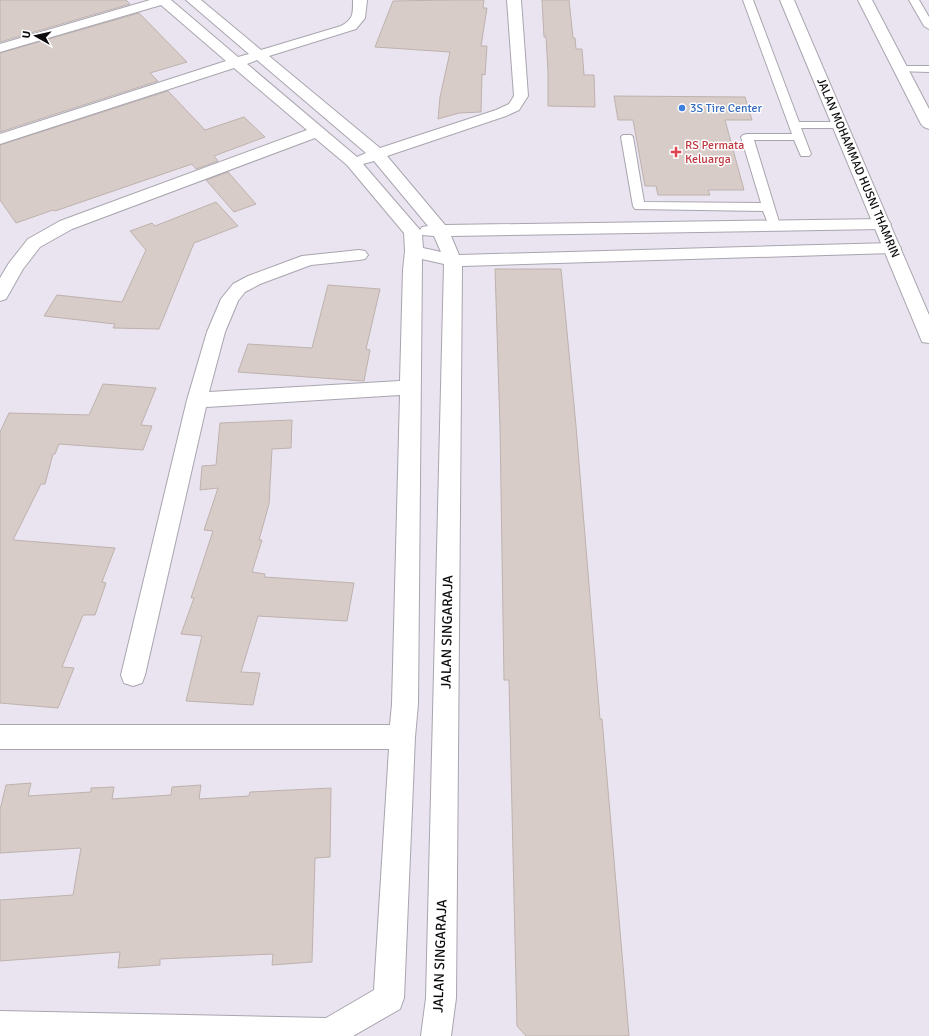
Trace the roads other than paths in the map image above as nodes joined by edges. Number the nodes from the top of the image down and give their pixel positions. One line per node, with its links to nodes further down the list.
1 (164, 0): 10 (street); 12 (street)
2 (193, 0): 11 (street, JALAN SINGARAJA)
3 (360, 0): 11 (street)
4 (514, 0): 22 (street)
5 (748, 0): 16 (lane)
6 (787, 0): 17 (street, JALAN MOHAMMAD HUSNI THAMRIN)
7 (865, 0): 13 (street)
8 (914, 0): 9 (lane)
9 (929, 26)
10 (0, 48)
11 (259, 55): 12 (street); 22 (street, JALAN SINGARAJA)
12 (236, 62): 18 (street); 21 (street)
13 (901, 69): 14 (lane); 15 (street)
14 (929, 69)
15 (929, 124)
16 (794, 125): 17 (lane); 20 (lane)
17 (839, 125): 26 (street, JALAN MOHAMMAD HUSNI THAMRIN)
18 (317, 132): 24 (street); 33 (street)
19 (627, 137): 25 (lane)
20 (799, 137): 23 (lane); 25 (lane)
21 (0, 139)
22 (377, 154): 24 (street); 28 (street, JALAN SINGARAJA)
23 (805, 154)
24 (353, 162): 29 (street)
25 (768, 207): 27 (lane)
26 (882, 224): 27 (street); 30 (street, JALAN MOHAMMAD HUSNI THAMRIN)
27 (774, 226): 28 (street)
28 (440, 230): 29 (street); 32 (street, JALAN SINGARAJA)
29 (413, 241): 32 (street); 35 (street)
30 (892, 248): 32 (street); 34 (street, JALAN MOHAMMAD HUSNI THAMRIN)
31 (359, 255): 36 (street)
32 (453, 261): 41 (street, JALAN SINGARAJA)
33 (0, 295)
34 (929, 337)
35 (410, 387): 36 (street); 39 (street)
36 (197, 400): 37 (street)
37 (133, 675)
38 (0, 737): 39 (street)
39 (402, 737): 40 (street)
40 (0, 1026)
41 (436, 1036)

